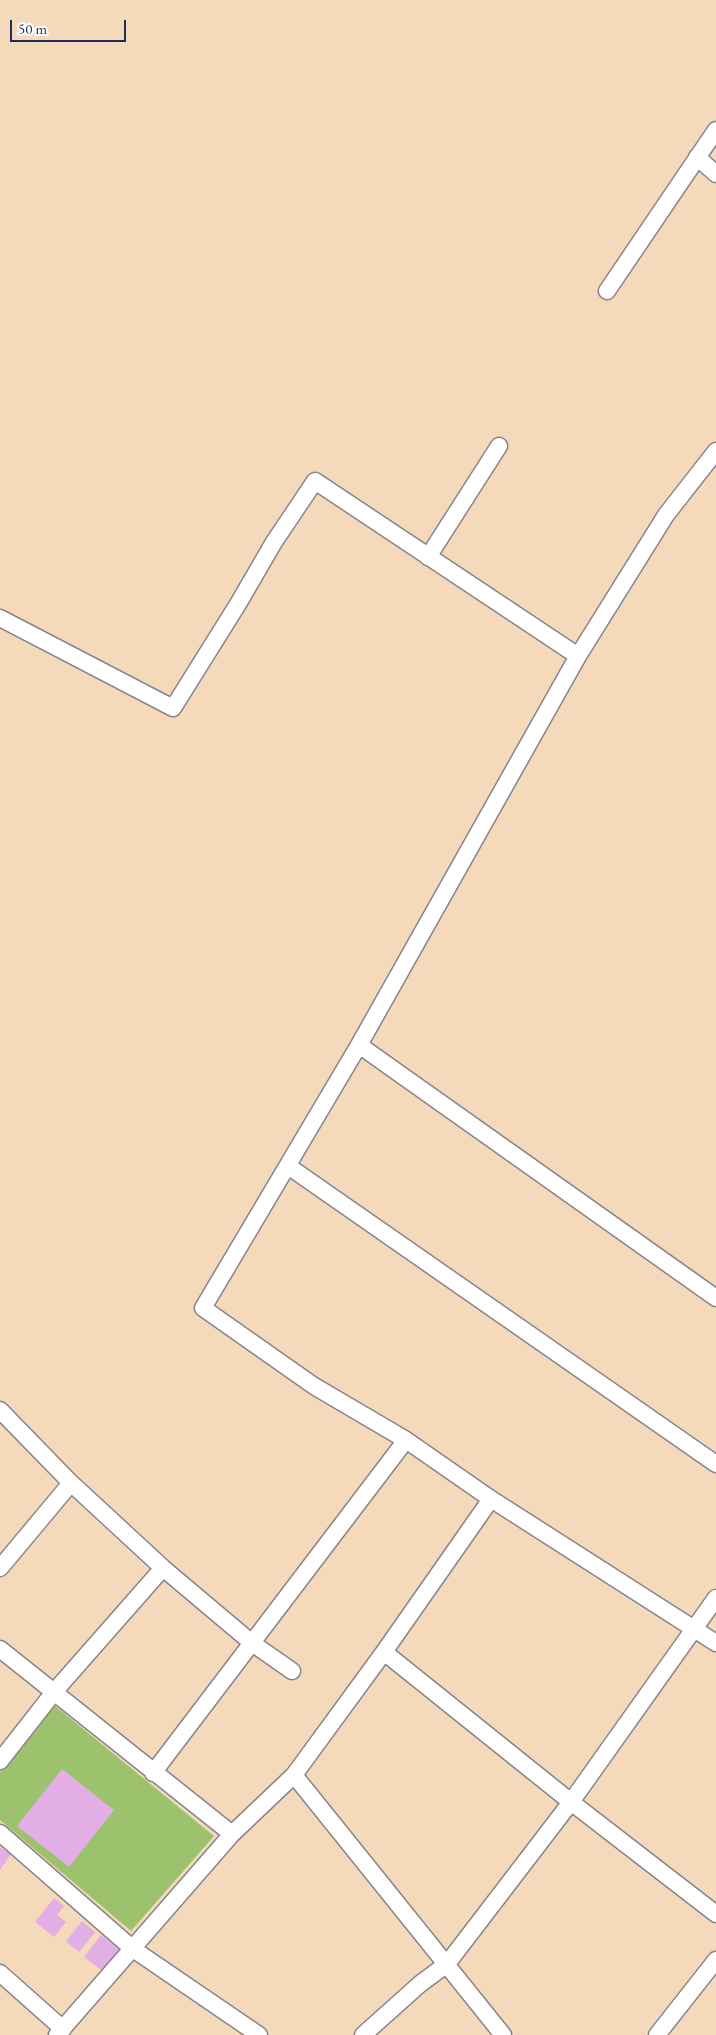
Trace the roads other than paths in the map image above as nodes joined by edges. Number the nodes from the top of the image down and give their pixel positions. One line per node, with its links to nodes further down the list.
1 (716, 130): 2 (street)
2 (697, 157): 3 (street); 4 (street)
3 (716, 174)
4 (607, 292)
5 (499, 446): 7 (street)
6 (716, 451): 9 (street)
7 (428, 557): 8 (street); 9 (street)
8 (0, 618)
9 (578, 656): 10 (street)
10 (359, 1045): 11 (street); 12 (street)
11 (288, 1166): 14 (street); 15 (street)
12 (716, 1298)
13 (0, 1410): 16 (street)
14 (406, 1440): 17 (street); 22 (street)
15 (716, 1464)
16 (71, 1483): 18 (street); 19 (street)
17 (491, 1499): 21 (street); 25 (street)
18 (0, 1568)
19 (163, 1568): 22 (street); 27 (street)
20 (716, 1598): 21 (street)
21 (695, 1629): 23 (street); 31 (street)
22 (252, 1643): 26 (street); 29 (street)
23 (716, 1643)
24 (0, 1649): 27 (street)
25 (384, 1652): 30 (street); 31 (street)
26 (292, 1671)
27 (54, 1692): 28 (street); 29 (street)
28 (0, 1761)
29 (154, 1773): 33 (street)
30 (294, 1775): 33 (street); 37 (street)
31 (571, 1802): 34 (street); 37 (street)
32 (0, 1833): 35 (street)
33 (232, 1834): 35 (street)
34 (716, 1914)
35 (134, 1949): 39 (street); 40 (street)
36 (716, 1960): 43 (street)
37 (447, 1964): 41 (street); 42 (street)
38 (0, 1973): 39 (street)
39 (60, 2032)
40 (259, 2035)
41 (363, 2035)
42 (503, 2035)
43 (657, 2035)

